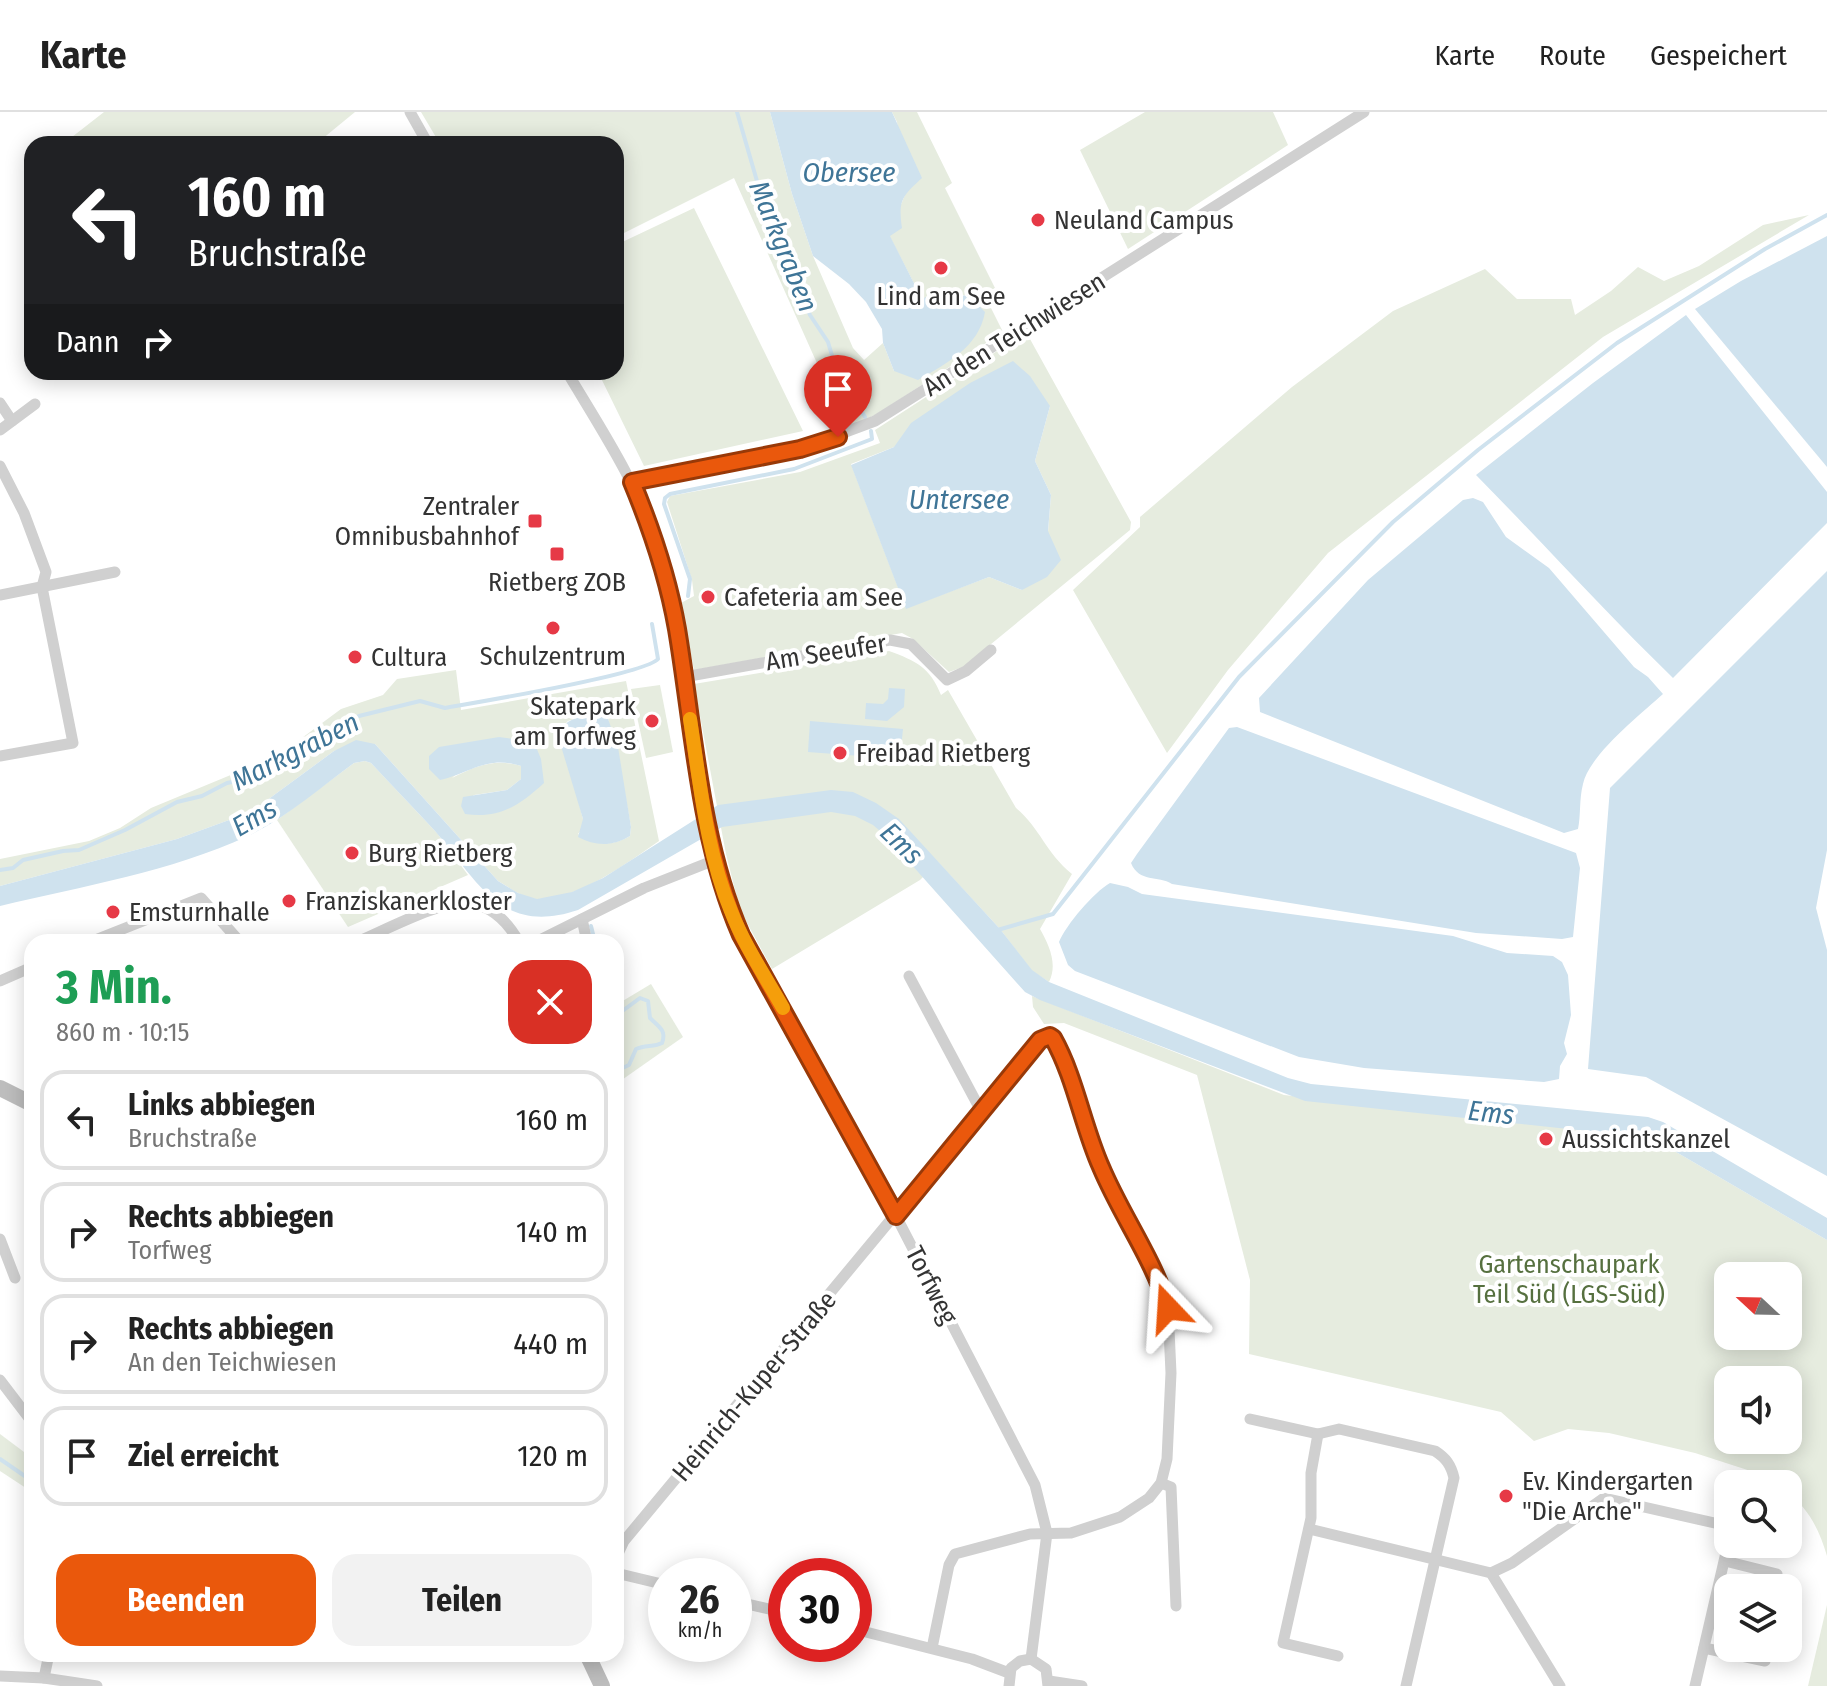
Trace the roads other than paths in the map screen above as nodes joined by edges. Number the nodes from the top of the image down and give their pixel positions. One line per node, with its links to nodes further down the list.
1 (410, 112): 3 (street)
2 (1364, 112): 10 (street, An den Teichwiesen)
3 (424, 136)
4 (572, 380): 10 (street, Torfweg)
5 (0, 403): 7 (street)
6 (35, 404): 7 (street)
7 (12, 421): 8 (street)
8 (0, 430)
9 (0, 466): 12 (street)
10 (632, 482): 15 (street, Torfweg)
11 (115, 572): 12 (street)
12 (42, 587): 13 (street); 16 (street)
13 (0, 595)
14 (991, 650): 15 (street, Am Seeufer)
15 (684, 677): 17 (street, Torfweg)
16 (0, 756)
17 (710, 861): 18 (street); 31 (street, Torfweg)
18 (582, 919): 23 (street); 24 (street)
19 (110, 934): 20 (street)
20 (233, 934)
21 (376, 934): 22 (street)
22 (514, 934)
23 (552, 934)
24 (585, 934)
25 (24, 970): 27 (street)
26 (909, 976): 30 (street)
27 (0, 981)
28 (0, 1088): 29 (street)
29 (24, 1100)
30 (981, 1111): 31 (street, Heinrich-Kuper-Straße); 38 (street, Heinrich-Kuper-Straße)
31 (896, 1216): 41 (street, Torfweg); 42 (street, Heinrich-Kuper-Straße)
32 (0, 1239): 33 (street)
33 (15, 1278)
34 (0, 1380): 35 (street)
35 (24, 1412)
36 (1250, 1419): 37 (street)
37 (1318, 1434): 40 (street); 44 (street)
38 (1161, 1483): 41 (street); 50 (street)
39 (1714, 1523): 46 (street)
40 (1309, 1529): 44 (street); 55 (street)
41 (1047, 1533): 52 (street); 56 (street, Torfweg)
42 (624, 1541)
43 (1726, 1558): 45 (street)
44 (1435, 1559): 46 (street); 66 (street)
45 (1725, 1561): 47 (street); 53 (street)
46 (1491, 1573): 67 (street)
47 (1777, 1574)
48 (624, 1575): 49 (street)
49 (648, 1581)
50 (1176, 1606)
51 (872, 1633): 52 (street)
52 (932, 1648): 61 (street)
53 (1704, 1648): 54 (street); 68 (street)
54 (1714, 1650)
55 (1338, 1656)
56 (1031, 1659): 61 (street); 62 (street)
57 (47, 1662): 60 (street)
58 (591, 1662): 64 (street)
59 (1, 1678): 60 (street)
60 (44, 1678): 63 (street)
61 (1009, 1680)
62 (1048, 1684): 65 (street)
63 (97, 1686)
64 (602, 1686)
65 (1082, 1686)
66 (1406, 1686)
67 (1560, 1686)
68 (1695, 1686)

